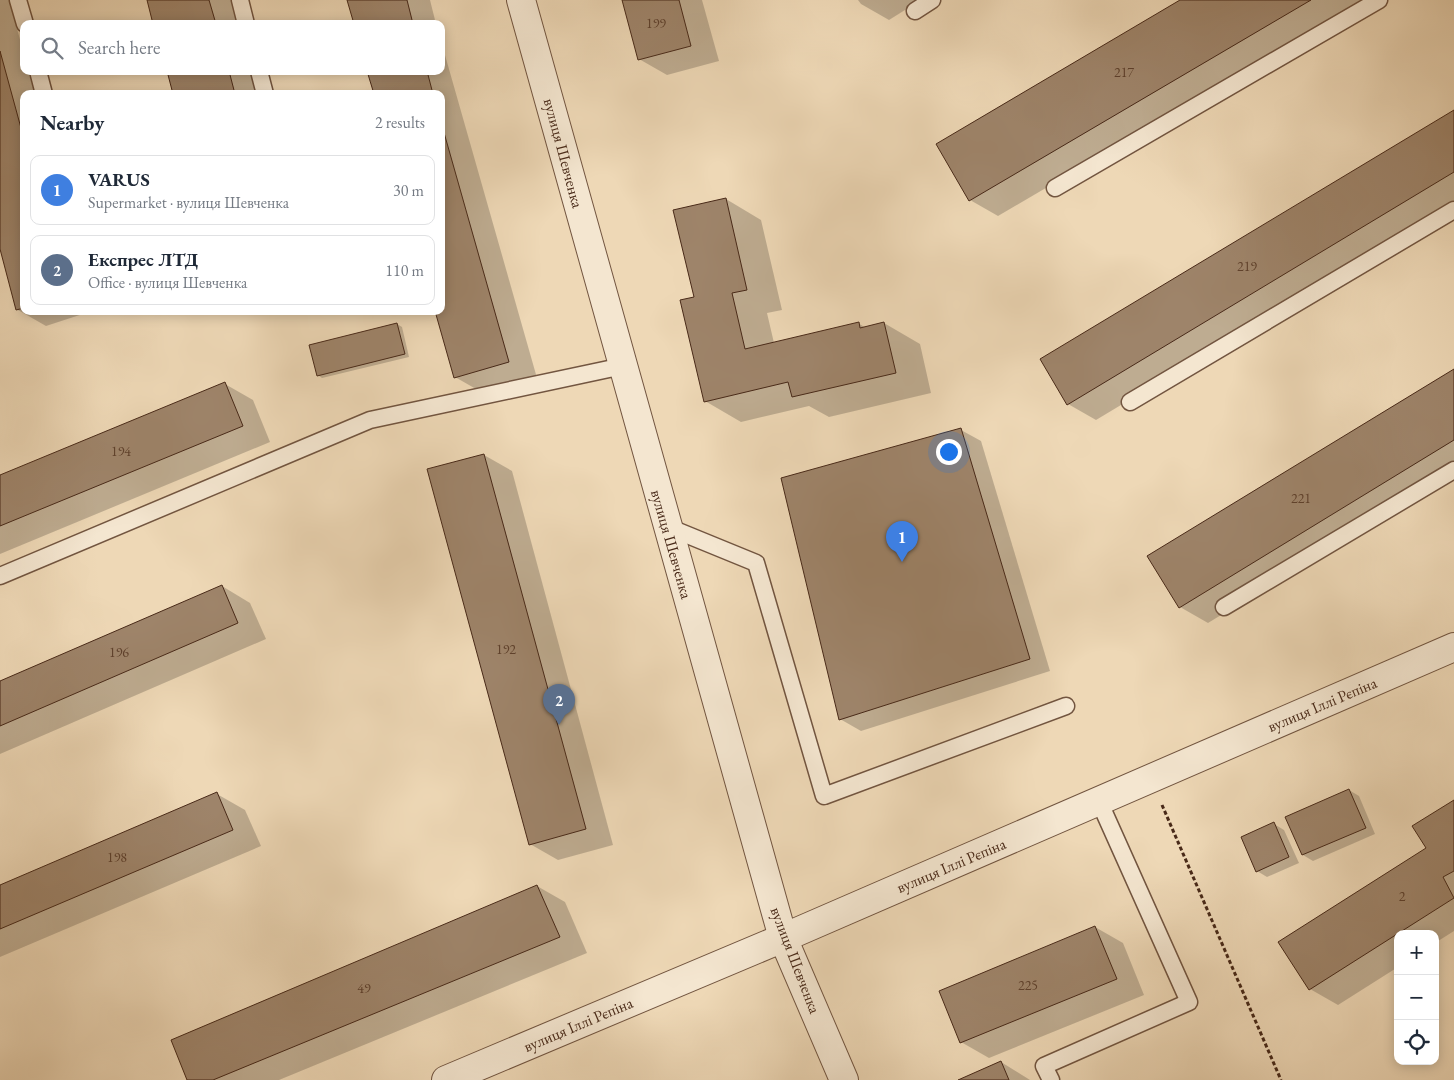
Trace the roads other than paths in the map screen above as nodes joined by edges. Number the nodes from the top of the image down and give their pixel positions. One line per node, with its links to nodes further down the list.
1 (18, 0): 7 (lane)
2 (240, 0): 8 (lane)
3 (521, 0): 15 (street, вулиця Шевченка)
4 (932, 0): 6 (lane)
5 (1379, 0): 13 (lane)
6 (915, 11)
7 (24, 20)
8 (245, 20)
9 (39, 75): 11 (lane)
10 (260, 75): 12 (lane)
11 (43, 90)
12 (264, 90)
13 (1055, 188)
14 (1454, 210): 16 (lane)
15 (623, 366): 18 (street, вулиця Шевченка); 19 (lane)
16 (1130, 402)
17 (1454, 470): 20 (lane)
18 (668, 527): 22 (lane); 24 (street, вулиця Шевченка)
19 (0, 576)
20 (1224, 606)
21 (1454, 647): 23 (street, вулиця Іллі Рєпіна)
22 (1066, 706)
23 (1099, 801): 24 (street, вулиця Іллі Рєпіна); 27 (lane)
24 (783, 938): 25 (street, вулиця Іллі Рєпіна); 26 (street, вулиця Шевченка)
25 (446, 1080)
26 (844, 1080)
27 (1051, 1080)

